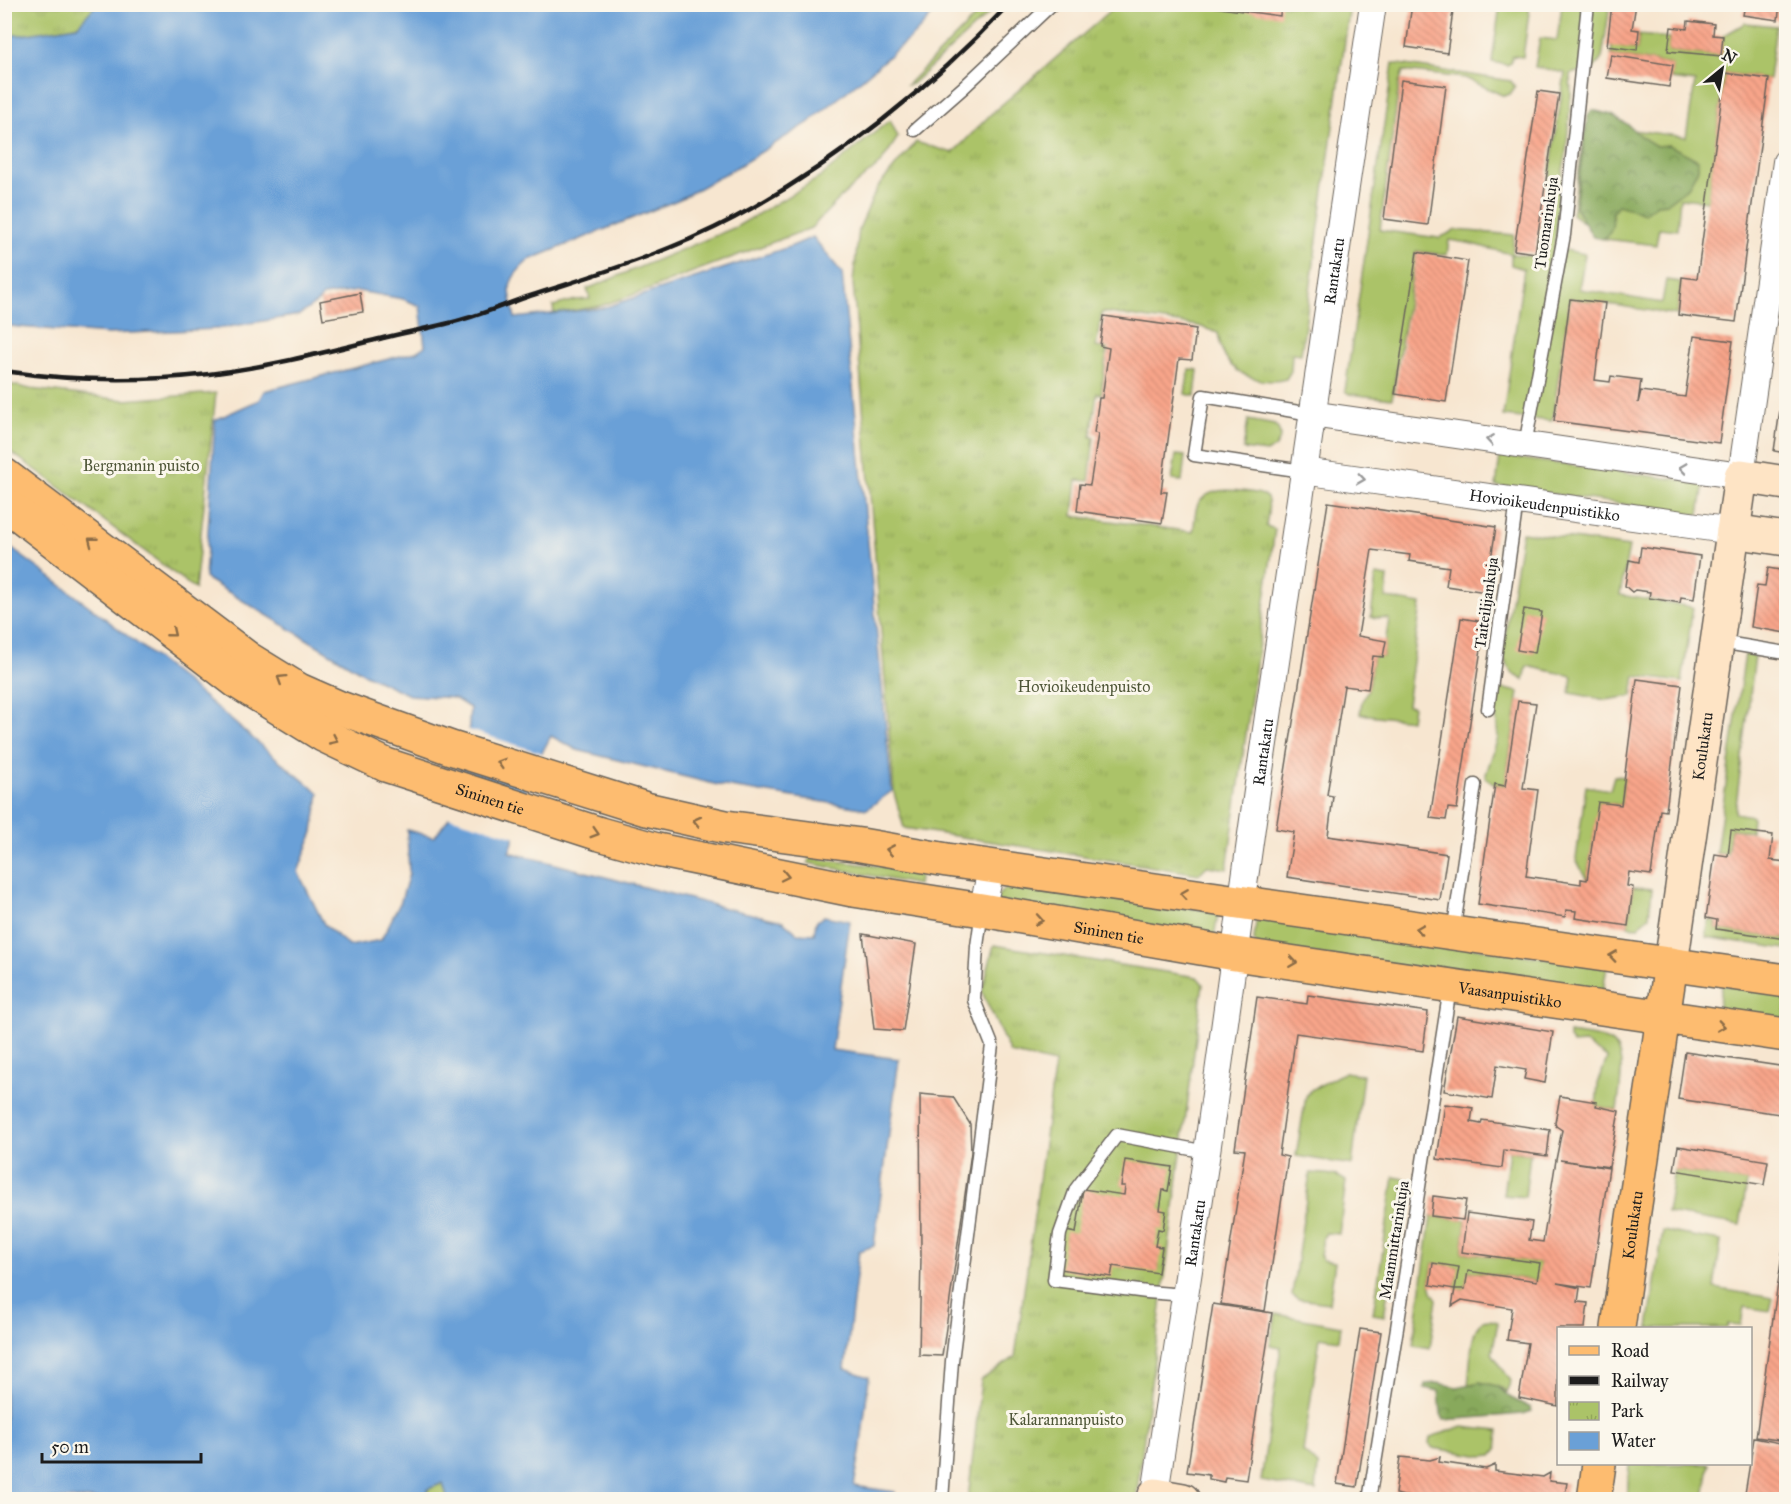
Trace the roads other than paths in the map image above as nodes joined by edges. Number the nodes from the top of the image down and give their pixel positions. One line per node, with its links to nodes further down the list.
1 (1052, 4): 4 (lane)
2 (1373, 4): 6 (street, Rantakatu)
3 (1588, 4): 7 (lane, Tuomarinkuja)
4 (915, 130)
5 (1786, 162): 10 (street, Koulukatu)
6 (1311, 414): 7 (street, one-way to 6); 8 (street, Rantakatu); 8 (lane)
7 (1525, 445): 10 (street, one-way to 7)
8 (1303, 471): 12 (street, Hovioikeudenpuistikko, one-way to 12); 21 (street, Rantakatu)
9 (4, 475): 20 (main road, one-way to 9)
10 (1741, 476): 11 (main road); 14 (main road, Koulukatu)
11 (1786, 483)
12 (1517, 501): 14 (street, Hovioikeudenpuistikko); 18 (lane, Taiteilijankuja)
13 (4, 502): 22 (main road, Sininen tie, one-way to 22)
14 (1733, 531): 15 (main road, Hovioikeudenpuistikko); 16 (main road, Koulukatu)
15 (1786, 539)
16 (1717, 642): 17 (lane); 25 (main road, Koulukatu)
17 (1786, 653)
18 (1488, 709)
19 (1475, 785): 23 (lane)
20 (992, 866): 21 (main road, one-way to 20); 22 (street)
21 (1242, 902): 23 (main road, one-way to 21); 24 (street, Rantakatu)
22 (982, 910): 24 (main road, Sininen tie, one-way to 24); 35 (lane)
23 (1453, 934): 25 (main road, one-way to 23)
24 (1235, 954): 27 (main road, Vaasanpuistikko, one-way to 27); 30 (street, Rantakatu)
25 (1671, 964): 26 (main road); 28 (main road, Koulukatu)
26 (1786, 981)
27 (1450, 986): 28 (main road, Vaasanpuistikko); 36 (lane, Maanmittarinkuja)
28 (1663, 1017): 29 (main road, Vaasanpuistikko, one-way to 29); 32 (main road, Koulukatu)
29 (1786, 1035)
30 (1207, 1152): 31 (street, Rantakatu); 31 (lane)
31 (1185, 1295): 34 (street, Rantakatu)
32 (1618, 1327)
33 (1599, 1465): 37 (main road)
34 (1164, 1498)
35 (942, 1500)
36 (1369, 1500)
37 (1594, 1500)

